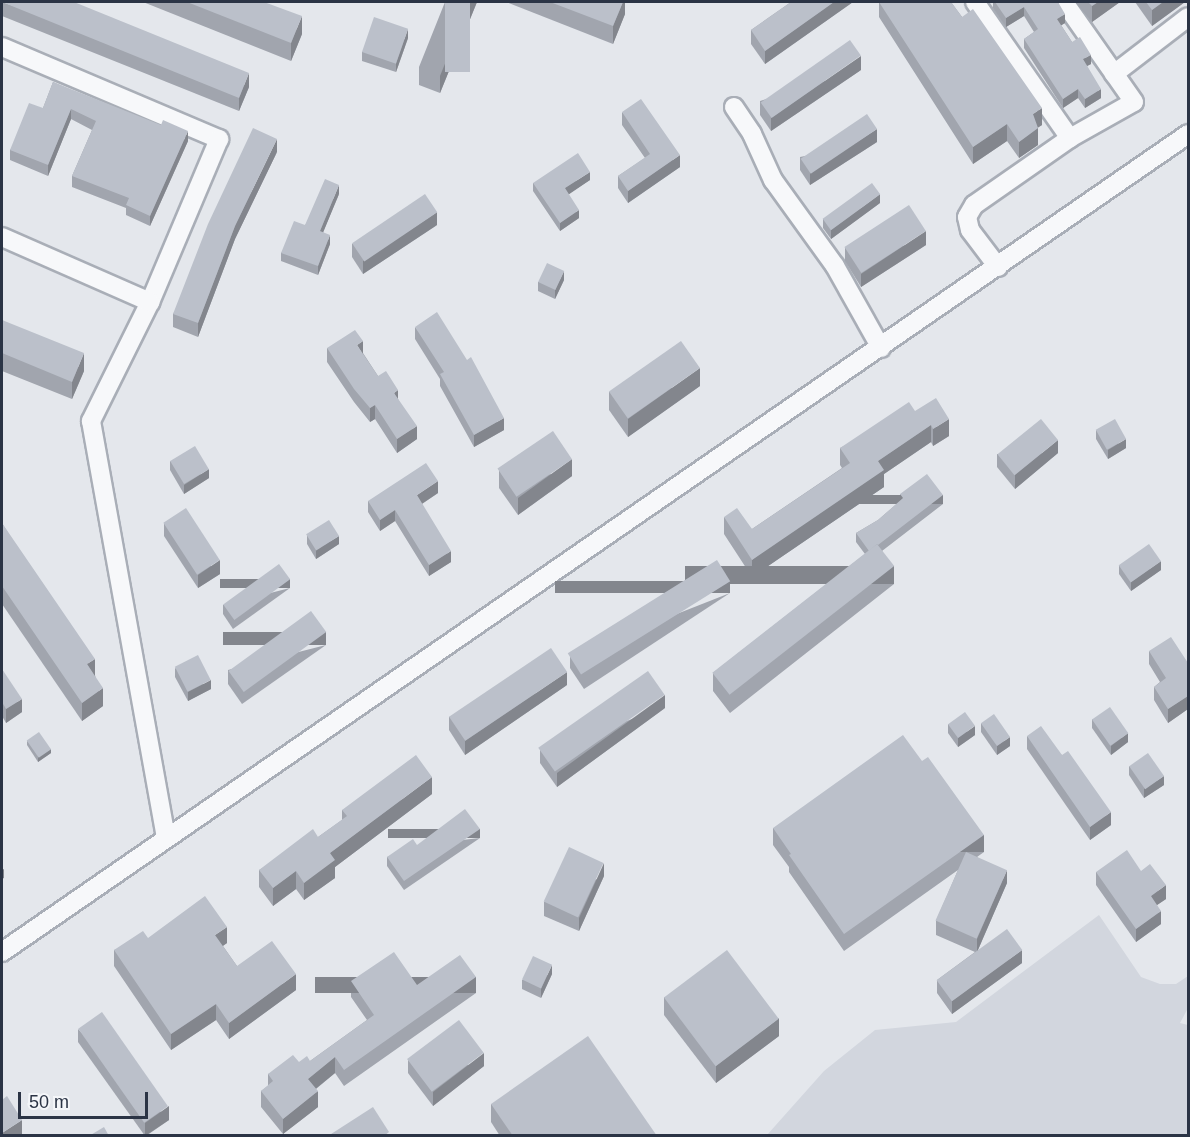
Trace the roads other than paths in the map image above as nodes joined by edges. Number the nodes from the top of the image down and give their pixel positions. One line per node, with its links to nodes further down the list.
1 (975, 2): 8 (street)
2 (1064, 2): 5 (street)
3 (1188, 17): 5 (street)
4 (2, 47): 11 (street)
5 (1114, 74): 8 (street)
6 (734, 107): 12 (street)
7 (1188, 134): 10 (street)
8 (1070, 138): 10 (street)
9 (2, 237): 11 (street)
10 (998, 267): 12 (street)
11 (150, 302): 13 (street)
12 (881, 348): 13 (street)
13 (166, 836): 14 (street)
14 (2, 952)

